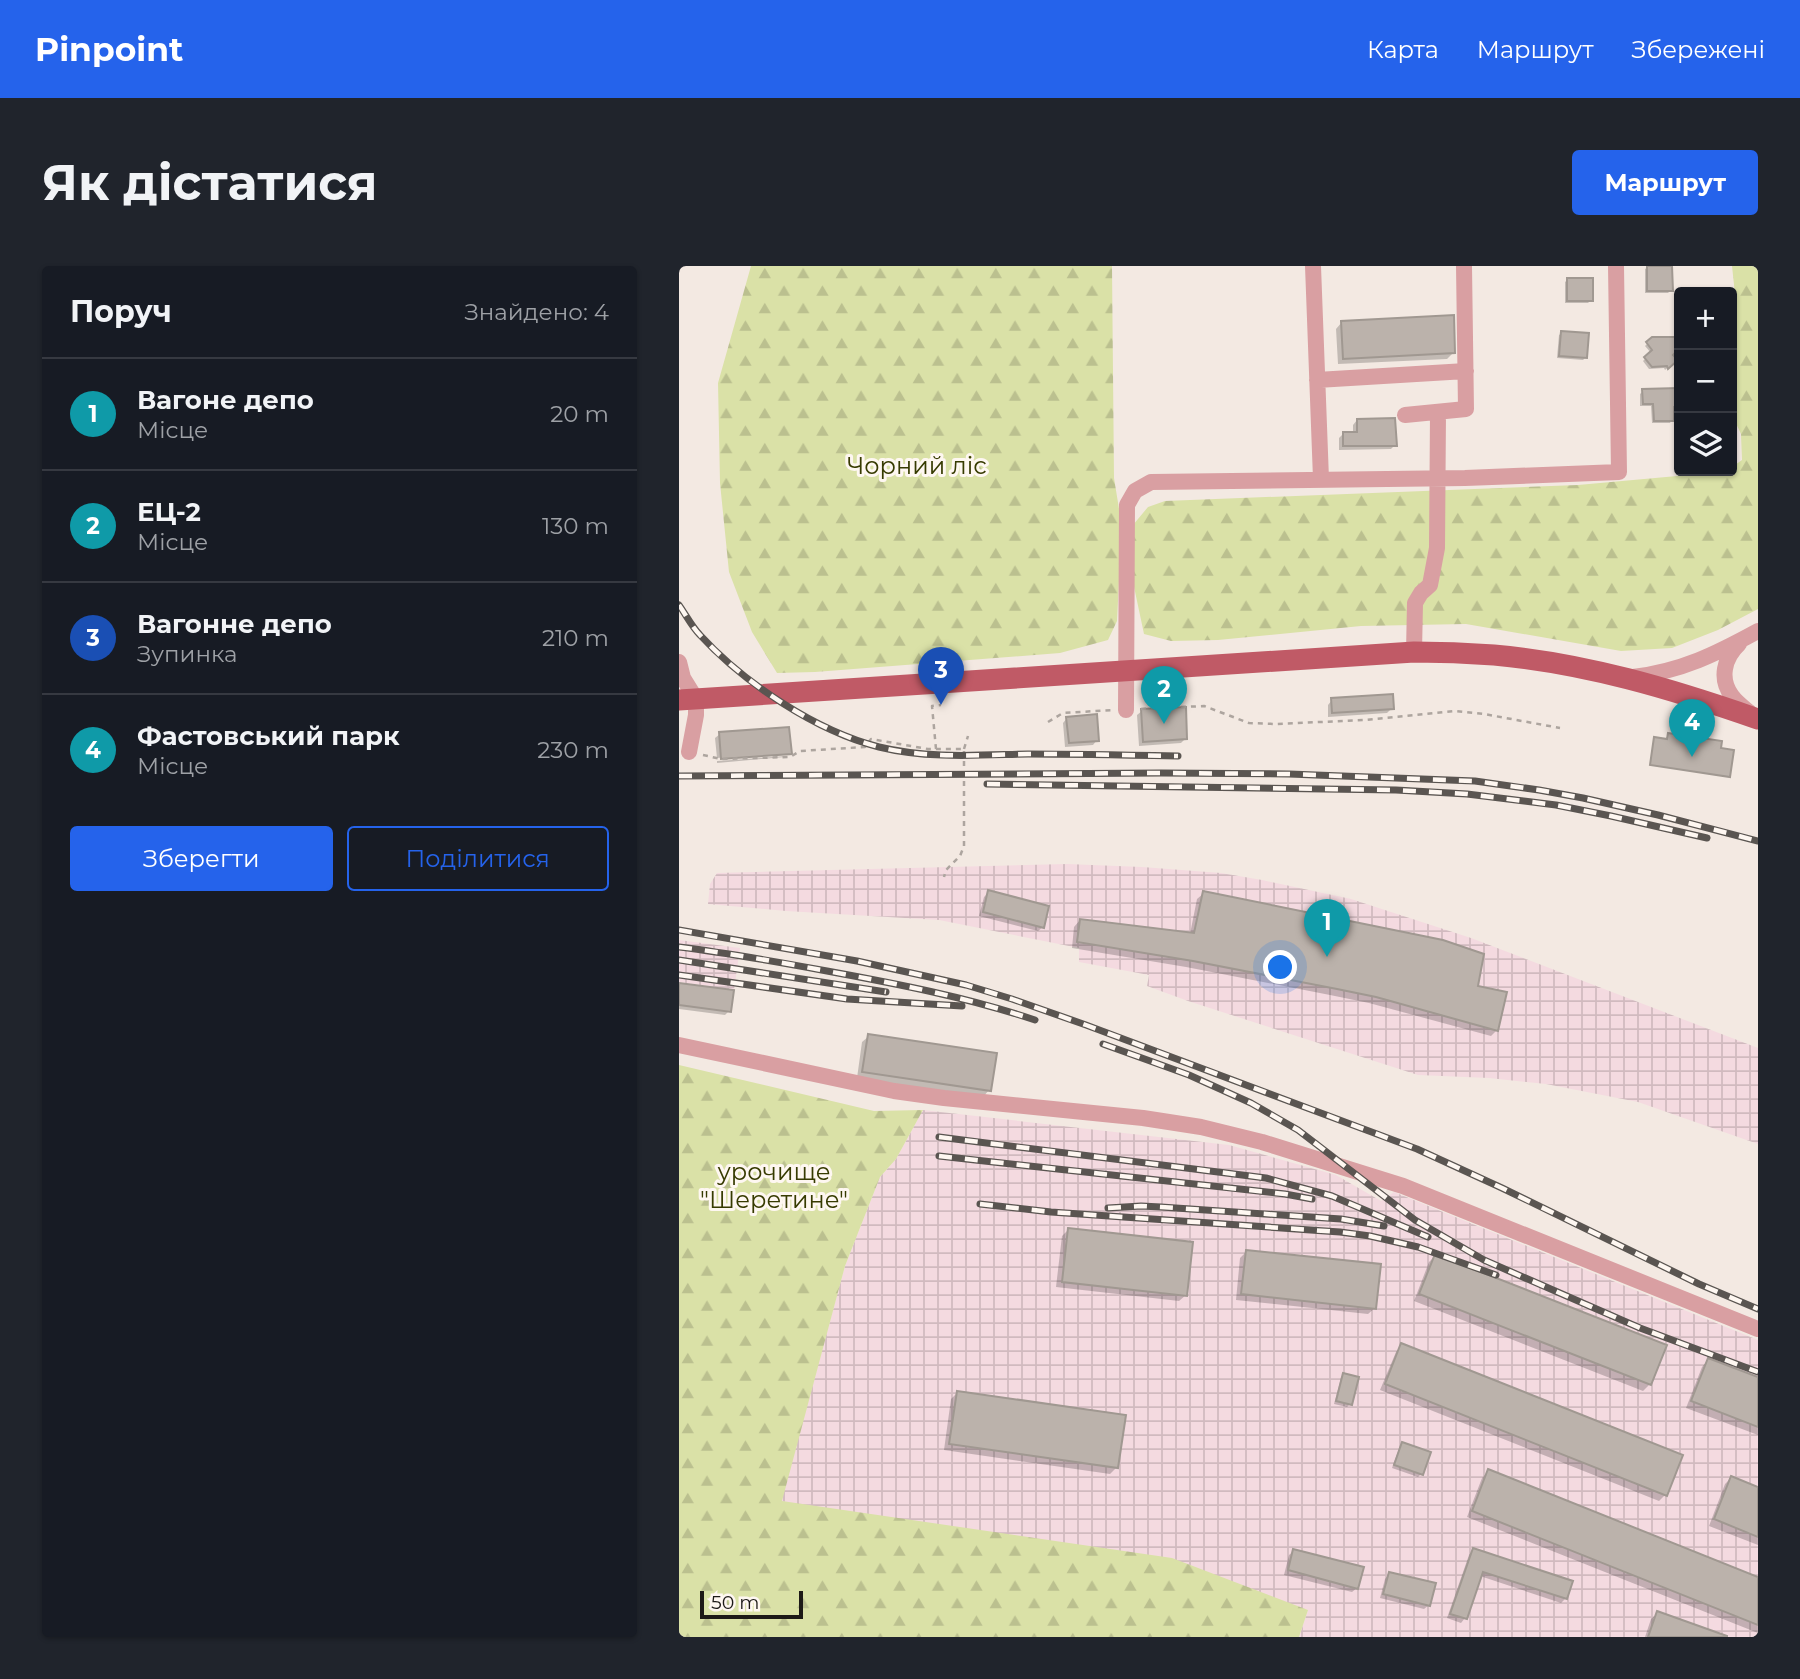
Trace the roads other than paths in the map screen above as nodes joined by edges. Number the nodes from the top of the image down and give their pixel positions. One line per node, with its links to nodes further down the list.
1 (1313, 266): 5 (street)
2 (1464, 266): 4 (street)
3 (1616, 266): 8 (street)
4 (1466, 371): 5 (street); 6 (street)
5 (1317, 380): 9 (street)
6 (1438, 413): 7 (street); 8 (street)
7 (1405, 415)
8 (1438, 478): 9 (street); 11 (street)
9 (1321, 479): 13 (street)
10 (1752, 635): 14 (street); 17 (street)
11 (1414, 652): 13 (main road); 14 (main road)
12 (679, 662): 15 (street)
13 (1126, 670): 15 (main road); 16 (street)
14 (1625, 678): 17 (main road)
15 (687, 699): 18 (street)
16 (1126, 710)
17 (1757, 719)
18 (689, 752)
19 (679, 1045): 20 (street)
20 (1758, 1329)

